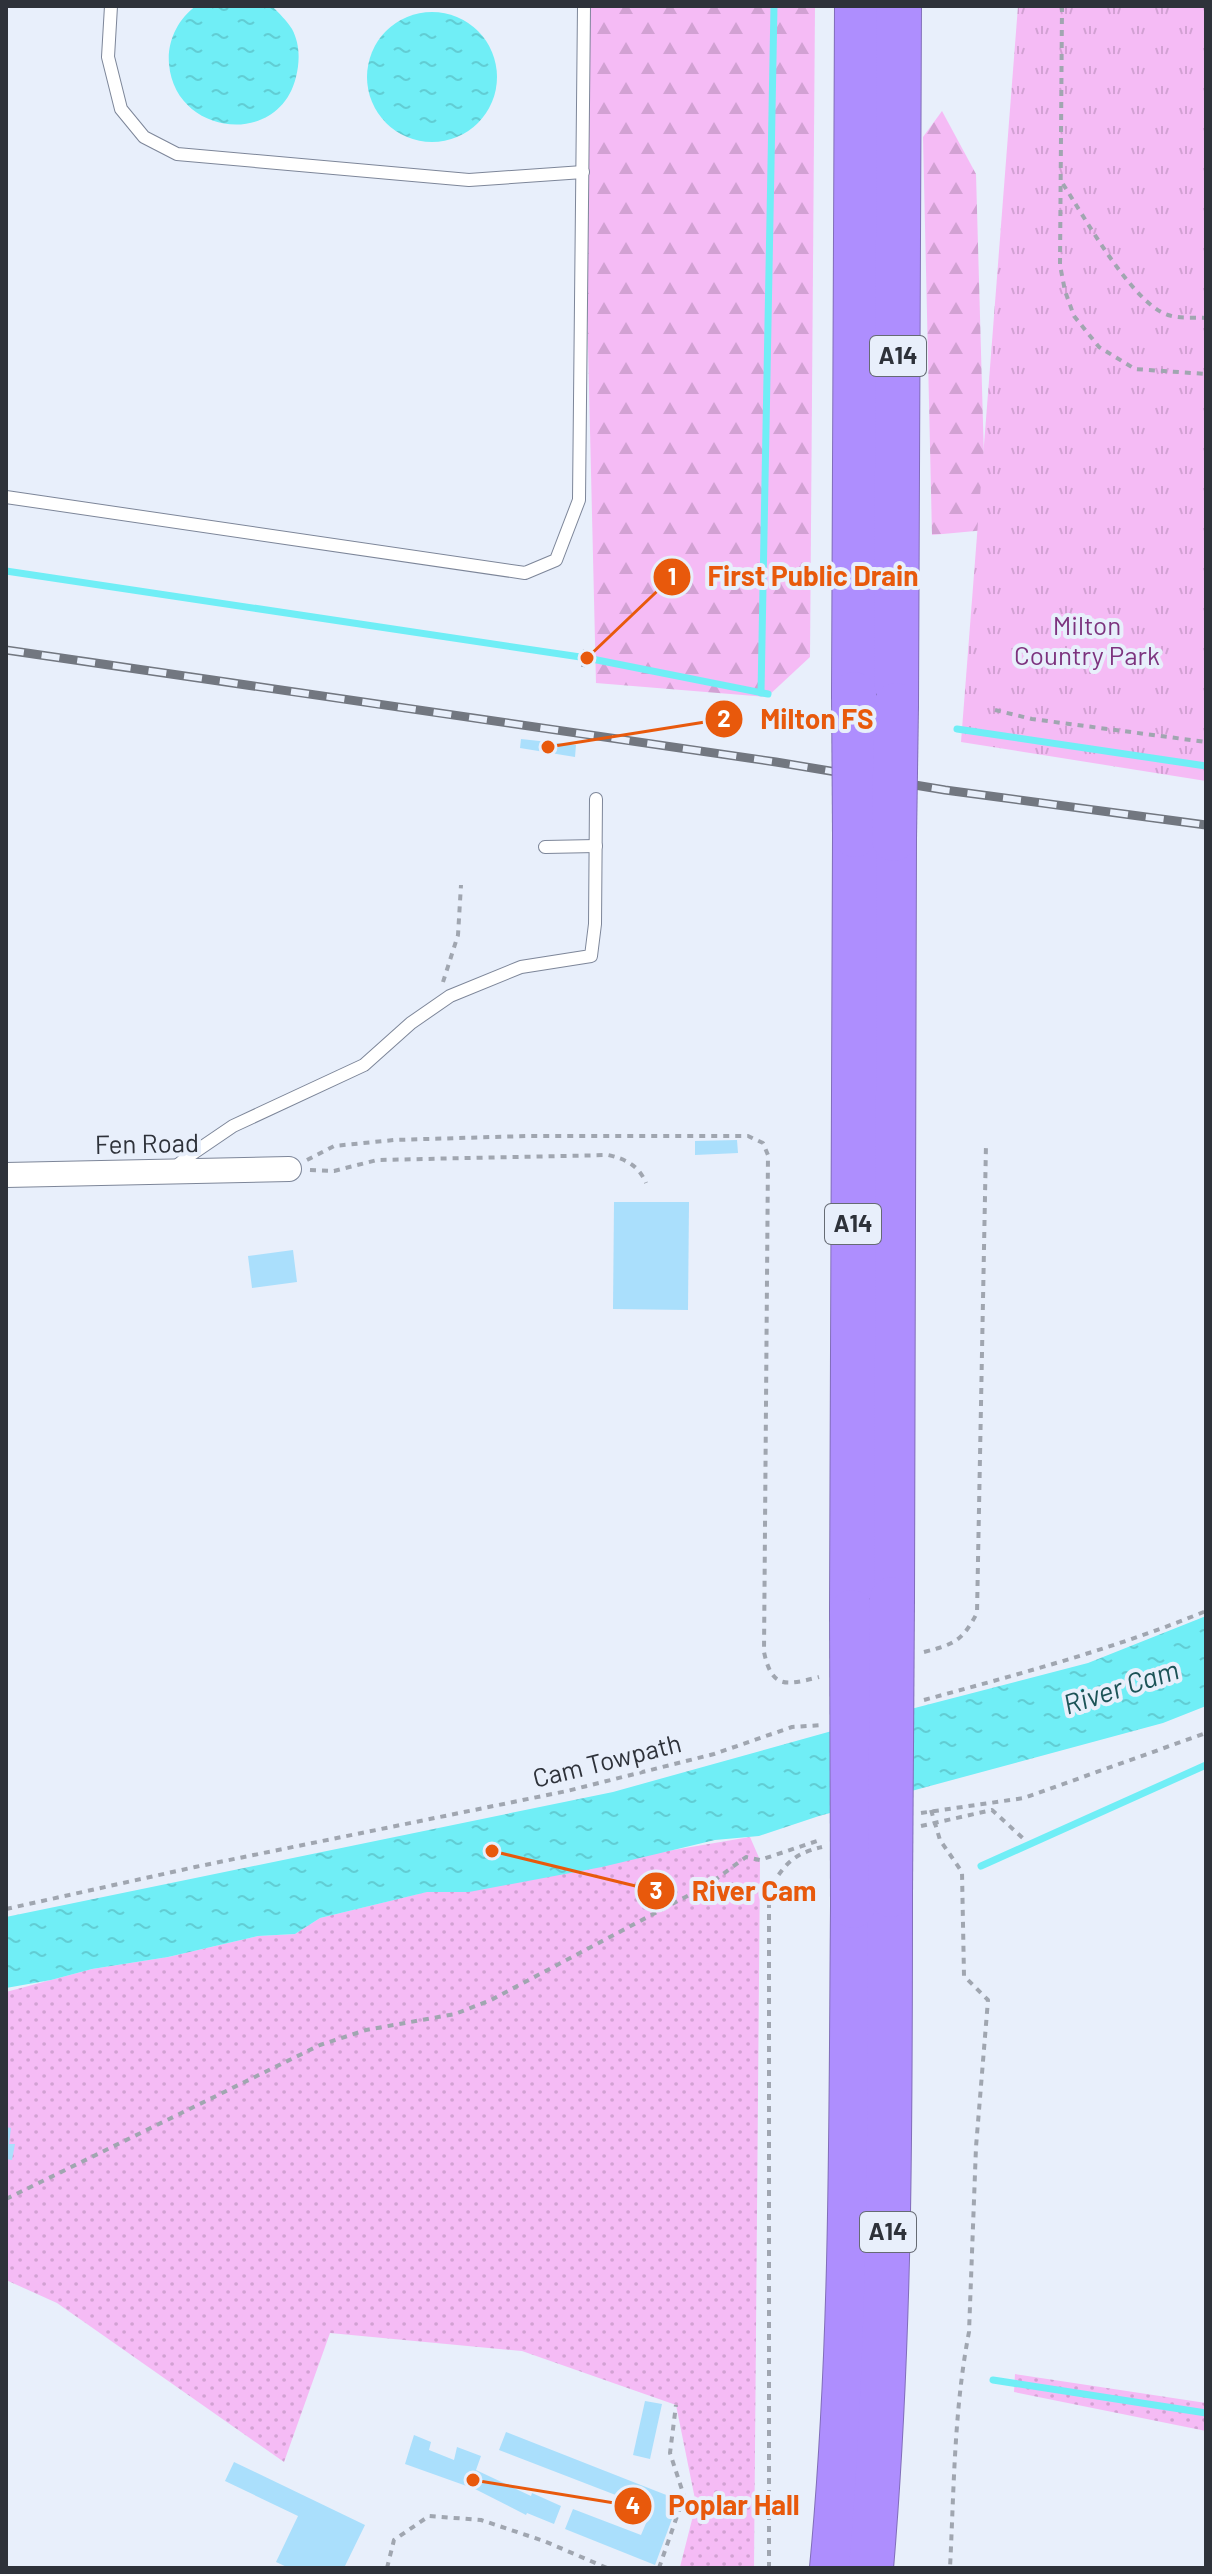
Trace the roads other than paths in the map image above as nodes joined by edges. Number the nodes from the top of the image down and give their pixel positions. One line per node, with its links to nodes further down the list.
1 (111, 6): 5 (lane)
2 (584, 6): 5 (lane)
3 (857, 6): 8 (highway, A14, bridge)
4 (899, 6): 8 (highway, A14, bridge)
5 (583, 172): 6 (lane)
6 (6, 497)
7 (596, 799): 9 (lane)
8 (875, 837): 14 (highway, A14, bridge)
9 (596, 846): 10 (lane); 12 (lane)
10 (545, 847)
11 (289, 1169): 12 (street, Fen Road)
12 (170, 1172): 13 (street, Fen Road)
13 (6, 1175)
14 (871, 1901): 15 (highway, A14); 16 (highway, A14)
15 (882, 2407): 17 (highway, A14); 18 (highway, A14)
16 (832, 2568)
17 (871, 2568)
18 (900, 2568)

